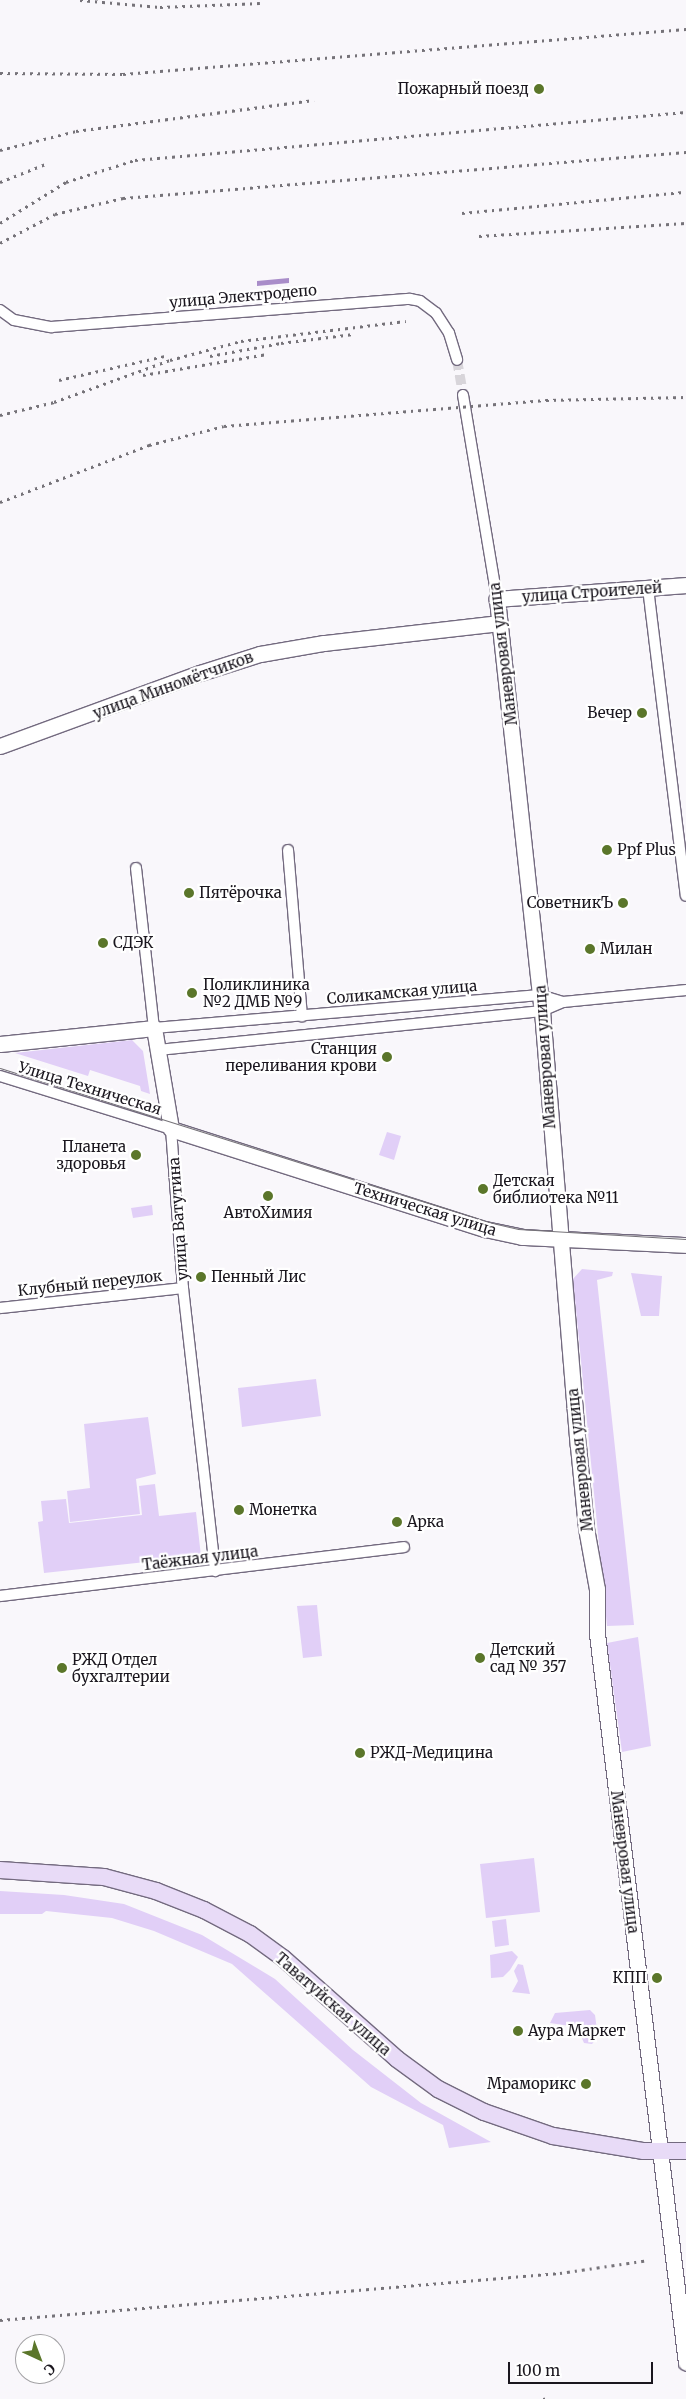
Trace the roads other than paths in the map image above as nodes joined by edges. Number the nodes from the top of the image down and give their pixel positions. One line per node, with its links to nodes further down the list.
1 (0, 310): 2 (street, улица Электродепо)
2 (458, 360)
3 (463, 395): 6 (street, Маневровая улица)
4 (686, 585): 5 (street, улица Строителей)
5 (648, 588): 6 (street, улица Строителей); 11 (street)
6 (497, 599): 7 (street, Маневровая улица)
7 (499, 623): 8 (street, улица Миномётчиков); 13 (street, Маневровая улица)
8 (0, 746)
9 (288, 850): 16 (street)
10 (136, 868): 17 (street, улица Ватутина)
11 (686, 896)
12 (686, 990): 14 (street, Соликамская улица)
13 (540, 995): 14 (street, Соликамская улица); 15 (street, Маневровая улица); 16 (street, Соликамская улица)
14 (563, 1002): 15 (street, Соликамская улица)
15 (542, 1011): 19 (street, Соликамская улица); 22 (street, Маневровая улица)
16 (302, 1016): 17 (street, Соликамская улица)
17 (154, 1028): 18 (street); 19 (street, улица Ватутина)
18 (0, 1044)
19 (158, 1050): 21 (street, улица Ватутина)
20 (0, 1076): 21 (street, Улица Техническая)
21 (171, 1129): 22 (street, Техническая улица); 24 (street, улица Ватутина)
22 (559, 1238): 23 (street, Техническая улица); 31 (street, Маневровая улица)
23 (686, 1246)
24 (183, 1288): 25 (street, Клубный переулок); 27 (street, улица Ватутина)
25 (0, 1308)
26 (404, 1547): 27 (street, Таёжная улица)
27 (215, 1572): 28 (street, Таёжная улица)
28 (0, 1596)
29 (0, 1870): 31 (main road, Таватуйская улица)
30 (686, 2151): 31 (main road, Таватуйская улица)
31 (661, 2153): 32 (street, Маневровая улица)
32 (686, 2362)

